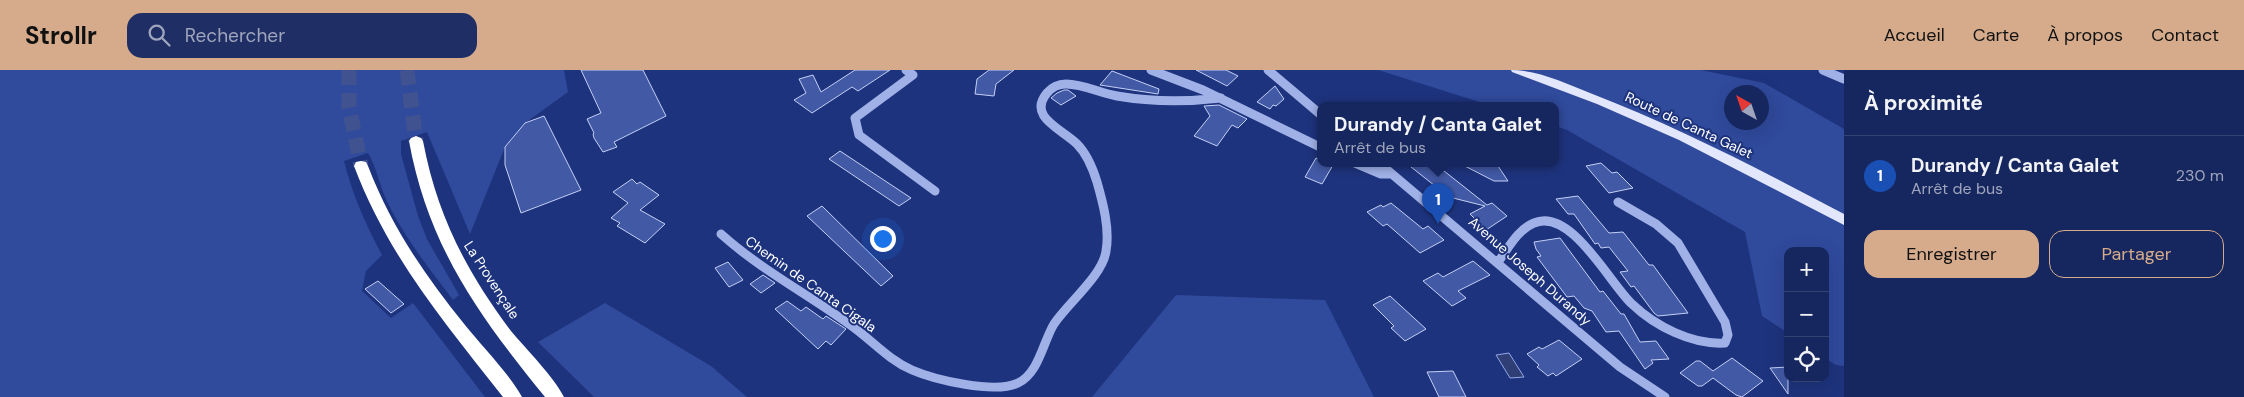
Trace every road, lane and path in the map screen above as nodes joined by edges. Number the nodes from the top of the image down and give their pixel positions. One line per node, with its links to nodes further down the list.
1 (906, 70): 15 (street)
2 (1151, 70): 7 (street)
3 (1268, 70): 8 (street)
4 (1516, 70): 17 (main road, Route de Canta Galet)
5 (1823, 70): 6 (street)
6 (1844, 79)
7 (1221, 98): 10 (street); 18 (street, Chemin de Canta Cigala)
8 (1317, 111)
9 (416, 141): 21 (highway, La Provençale)
10 (1317, 146)
11 (360, 166): 20 (highway)
12 (1364, 167): 14 (street)
13 (1384, 167): 14 (street, Avenue Joseph Durandy)
14 (1392, 174): 19 (street, Avenue Joseph Durandy)
15 (935, 191)
16 (1618, 202): 19 (street)
17 (1844, 220)
18 (721, 234)
19 (1498, 262): 22 (street, Avenue Joseph Durandy)
20 (513, 397)
21 (554, 397)
22 (1665, 397)

